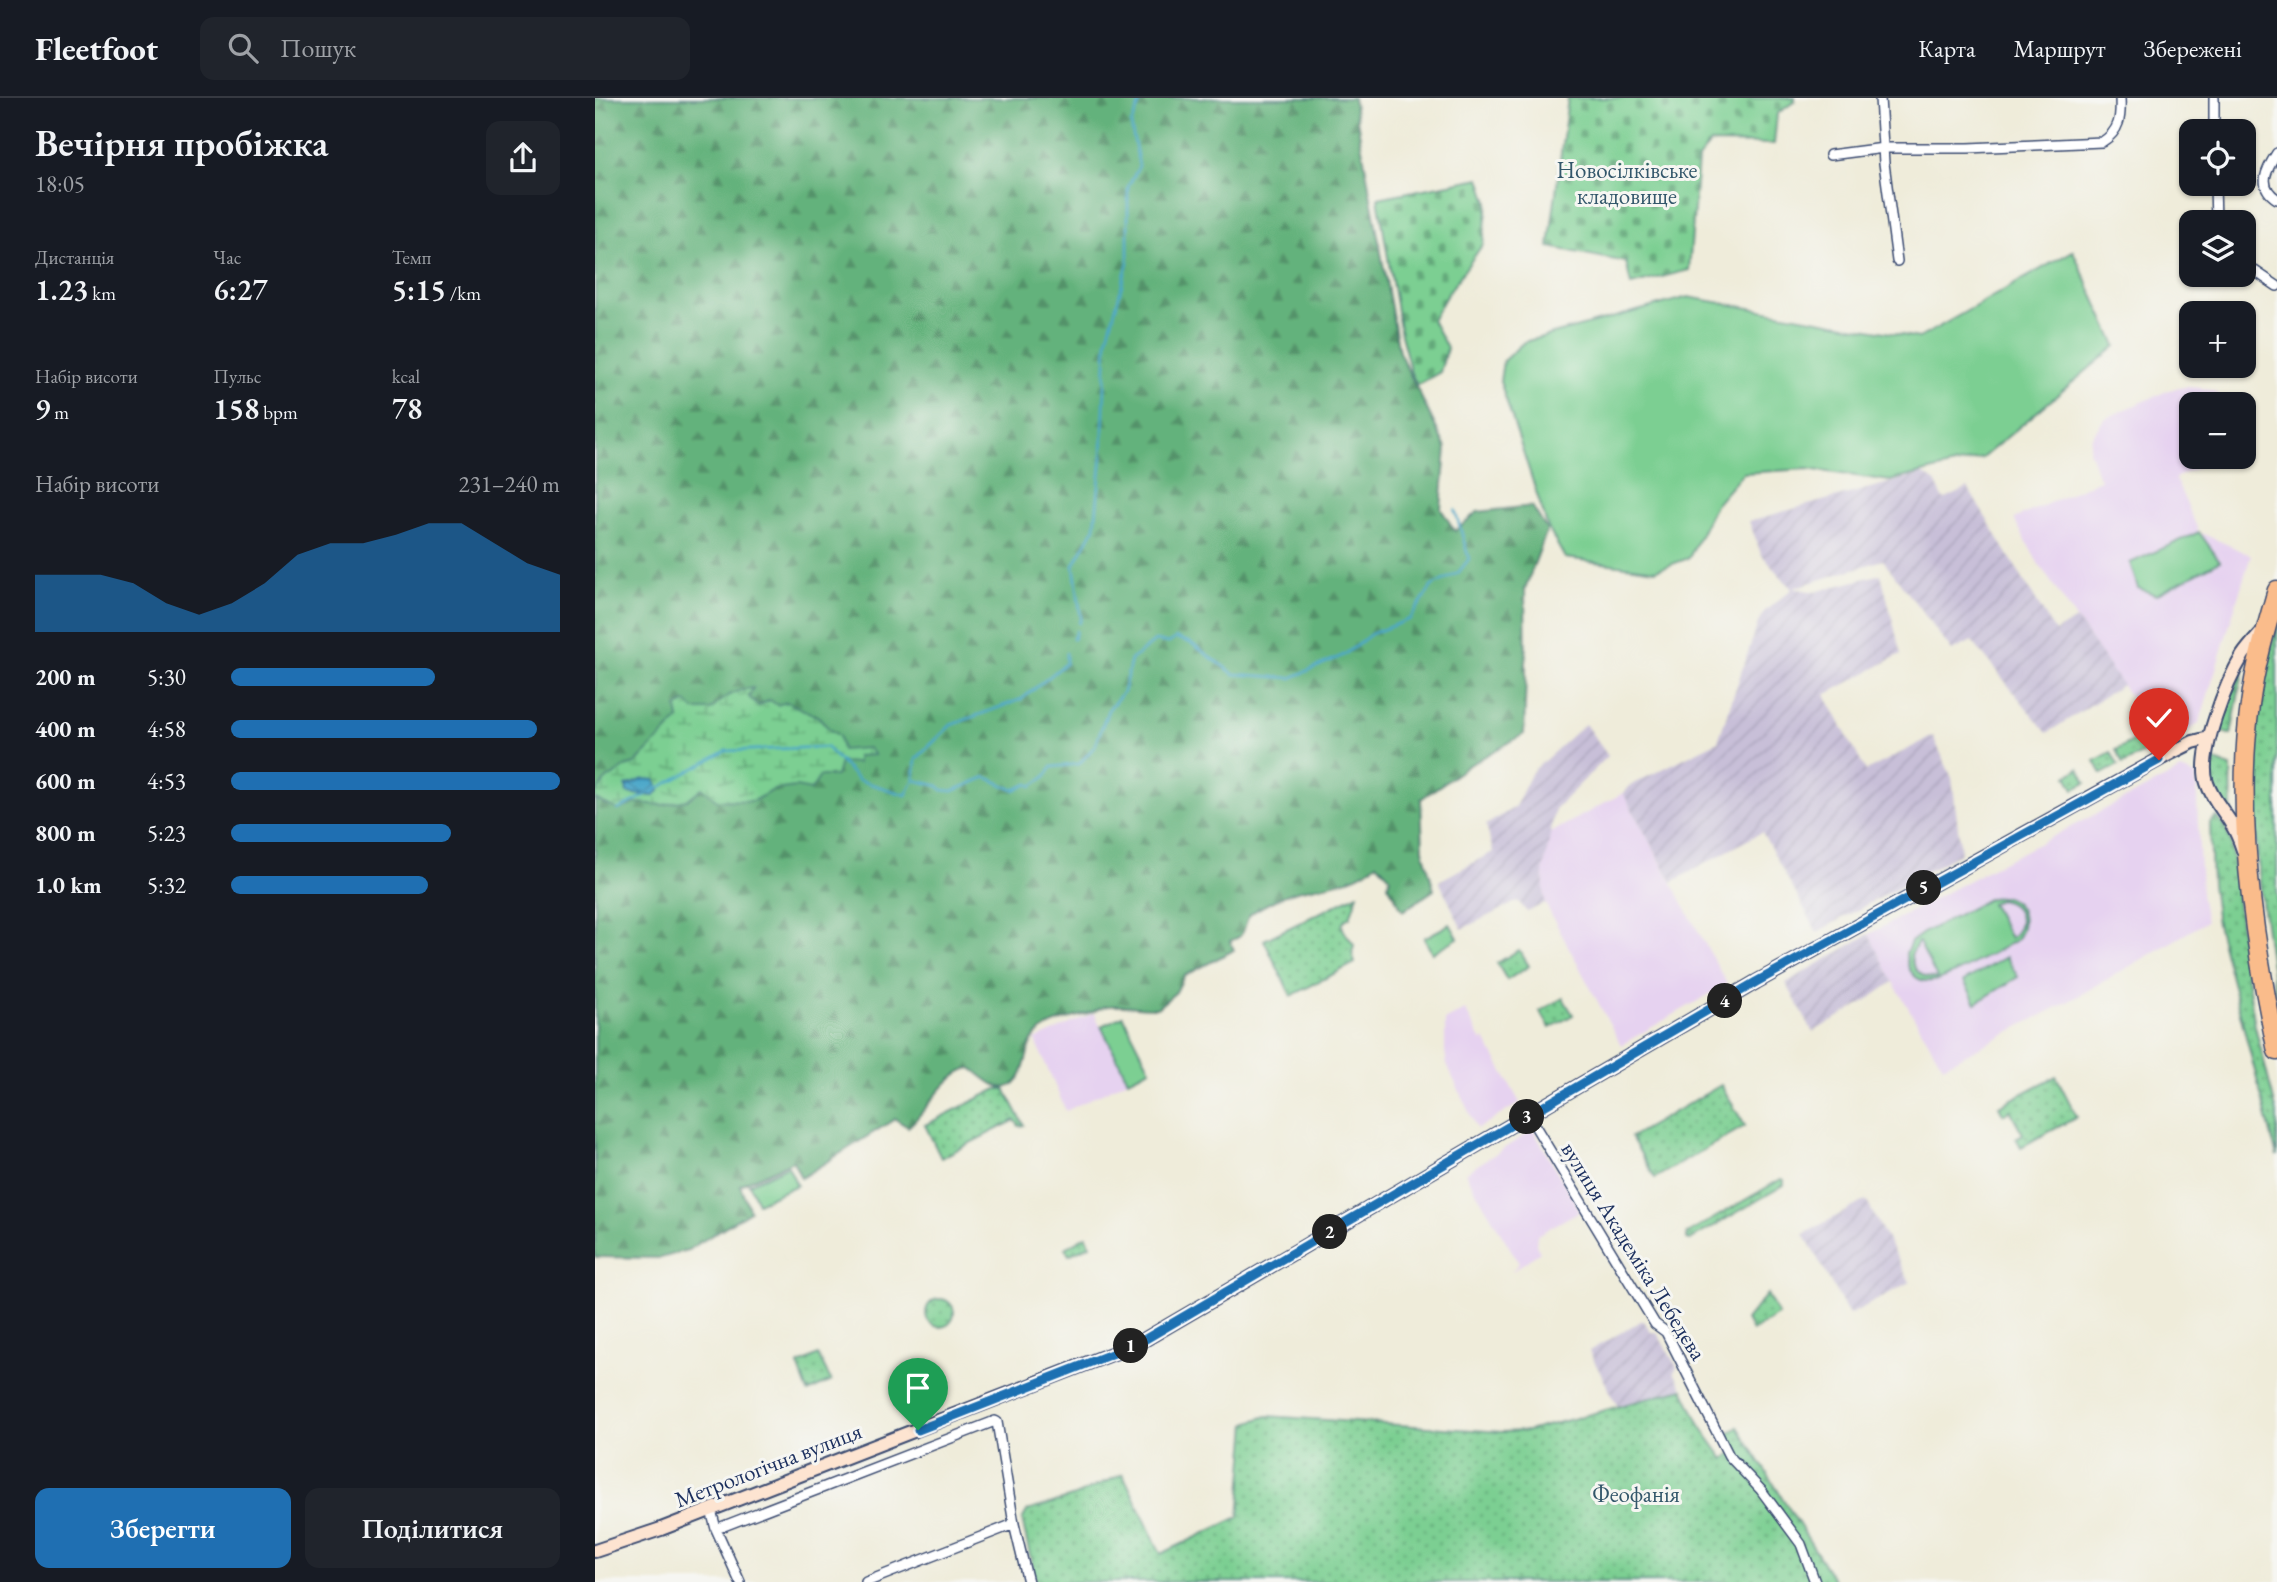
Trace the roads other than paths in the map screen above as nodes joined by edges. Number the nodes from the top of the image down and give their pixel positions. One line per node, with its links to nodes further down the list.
1 (1880, 98): 5 (street)
2 (2120, 98): 5 (street)
3 (2214, 98): 4 (street)
4 (2214, 119)
5 (1884, 148): 7 (street); 9 (street)
6 (2277, 153): 8 (street)
7 (1830, 155)
8 (2277, 199)
9 (1897, 261)
10 (2256, 272): 11 (street)
11 (2277, 286)
12 (2277, 590): 13 (highway)
13 (2266, 627): 14 (street); 15 (highway)
14 (2209, 738): 15 (street); 17 (street, Метрологічна вулиця)
15 (2249, 864): 16 (highway)
16 (2277, 1051)
17 (1529, 1116): 18 (street, Метрологічна вулиця); 25 (street, вулиця Академіка Лебедєва)
18 (711, 1510): 20 (street); 21 (street, Метрологічна вулиця)
19 (1014, 1524): 20 (street); 23 (street); 24 (street)
20 (716, 1529): 22 (street)
21 (595, 1552)
22 (740, 1582)
23 (866, 1582)
24 (1028, 1582)
25 (1815, 1582)

